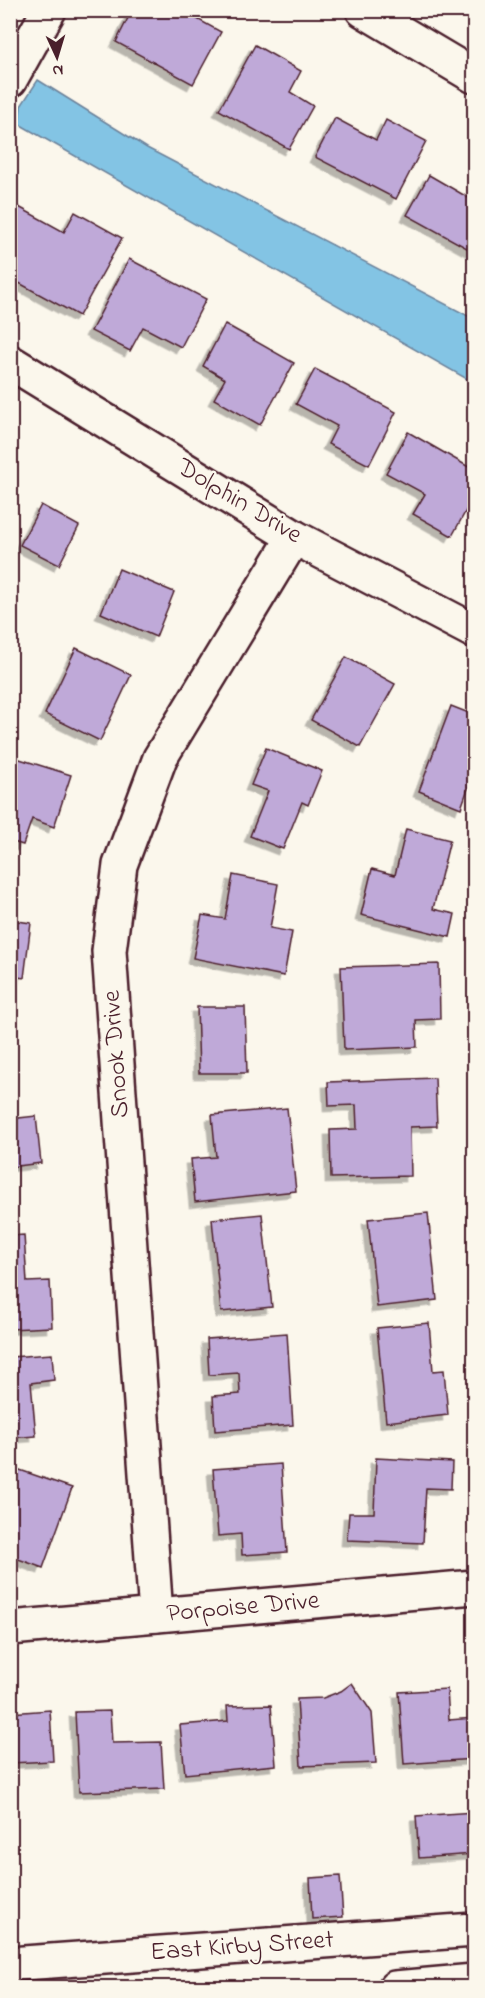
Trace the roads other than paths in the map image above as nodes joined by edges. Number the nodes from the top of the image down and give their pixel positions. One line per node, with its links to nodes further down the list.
1 (49, 10): 4 (street)
2 (363, 10): 3 (street)
3 (474, 76)
4 (10, 80)
5 (10, 362): 6 (street, Dolphin Drive)
6 (294, 537): 7 (street, Dolphin Drive); 9 (street, Snook Drive)
7 (474, 631)
8 (474, 1587): 9 (street, Porpoise Drive)
9 (156, 1616): 10 (street, Porpoise Drive)
10 (10, 1628)
11 (474, 1930): 12 (street, East Kirby Street)
12 (10, 1964)
13 (474, 1981): 14 (street)
14 (407, 1987)

